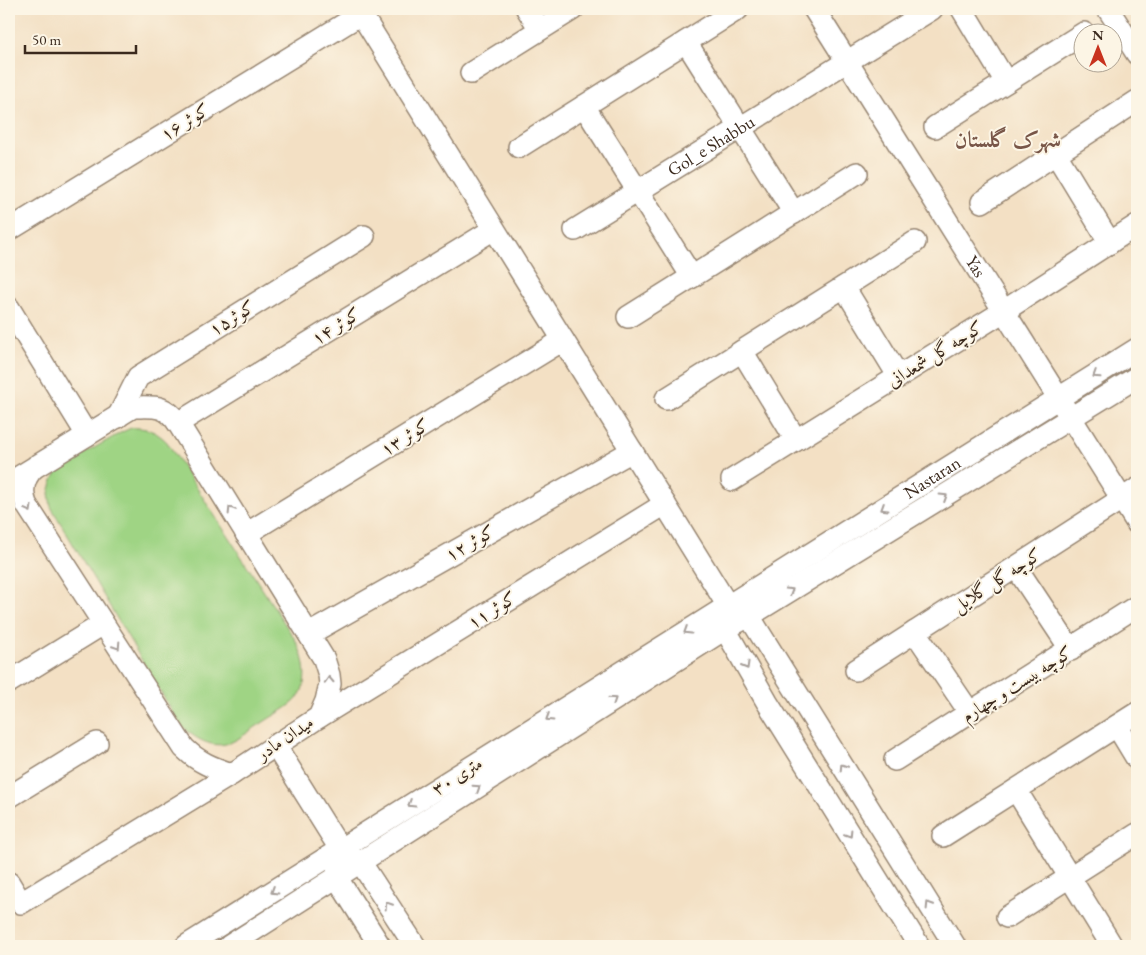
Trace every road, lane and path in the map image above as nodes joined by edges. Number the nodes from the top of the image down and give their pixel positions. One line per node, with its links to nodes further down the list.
1 (528, 9): 10 (street)
2 (573, 9): 10 (street)
3 (738, 9): 12 (street)
4 (814, 9): 14 (street, Yas)
5 (932, 9): 14 (street, Gol_e Shabbu)
6 (962, 9): 16 (street)
7 (359, 11): 28 (street); 29 (street, کوثر ۱۶)
8 (1114, 11): 9 (street); 13 (street)
9 (1099, 22)
10 (540, 29): 15 (street)
11 (1074, 39): 16 (street)
12 (686, 42): 18 (street); 19 (street)
13 (1137, 54)
14 (847, 61): 19 (street, Gol_e Shabbu); 37 (street, Yas)
15 (471, 73)
16 (1006, 82): 20 (street)
17 (1137, 100): 22 (street)
18 (584, 106): 21 (street); 24 (street)
19 (740, 127): 24 (street, Gol_e Shabbu); 26 (street)
20 (935, 127)
21 (519, 147)
22 (1056, 154): 25 (street); 33 (street)
23 (857, 173): 26 (street)
24 (638, 191): 30 (street, Gol_e Shabbu); 34 (street)
25 (982, 202)
26 (794, 213): 34 (street)
27 (1137, 225): 33 (street, کوچه گل شمعدانی)
28 (494, 229): 39 (street); 48 (street, کوثر ۱۴)
29 (9, 230)
30 (575, 230)
31 (364, 236): 46 (street, کوثر۱۵)
32 (915, 242): 35 (street)
33 (1110, 243): 37 (street, کوچه گل شمعدانی)
34 (692, 277): 38 (street)
35 (844, 287): 41 (street); 42 (street)
36 (9, 308): 49 (street)
37 (1004, 311): 42 (street, کوچه گل شمعدانی); 45 (street, Yas)
38 (628, 317)
39 (563, 340): 51 (street); 58 (street, کوثر ۱۳)
40 (1137, 349): 45 (street, Nastaran, one-way to 45)
41 (742, 351): 44 (street); 50 (street)
42 (899, 377): 50 (street, کوچه گل شمعدانی)
43 (1137, 377): 47 (street, Nastaran)
44 (666, 399)
45 (1059, 399): 47 (street, Yas); 60 (street, Nastaran, one-way to 60)
46 (118, 417): 48 (street, میدان مادر); 49 (street, میدان مادر)
47 (1071, 418): 55 (street, Yas); 62 (street, Nastaran, one-way to 47)
48 (178, 424): 58 (street, میدان مادر, one-way to 48)
49 (87, 435): 52 (street, میدان مادر)
50 (796, 440): 53 (street, کوچه گل شمعدانی)
51 (632, 451): 56 (street); 66 (street, کوثر ۱۲)
52 (36, 466): 54 (street); 63 (street, میدان مادر, one-way to 63)
53 (732, 480)
54 (9, 483)
55 (1130, 494): 57 (street, Yas); 59 (street, کوچه گل گلایل)
56 (665, 504): 60 (street); 72 (street, کوثر ۱۱)
57 (1137, 524)
58 (246, 534): 66 (street, میدان مادر)
59 (1016, 567): 65 (street, کوچه گل گلایل); 67 (street)
60 (728, 606): 62 (street); 64 (street); 83 (street, ۳۰ متری, one-way to 83)
61 (1137, 606): 67 (street, کوچه بیست و چهارم)
62 (749, 616): 64 (street, ۳۰ متری); 94 (street, one-way to 62)
63 (104, 624): 69 (street); 78 (street, میدان مادر, one-way to 78)
64 (725, 629): 84 (street, ۳۰ متری, one-way to 64); 93 (street, one-way to 93)
65 (916, 632): 68 (street, کوچه گل گلایل); 70 (street)
66 (309, 634): 72 (street, میدان مادر, one-way to 66)
67 (1071, 650): 70 (street, کوچه بیست و چهارم)
68 (856, 670)
69 (9, 682)
70 (970, 713): 77 (street, کوچه بیست و چهارم)
71 (1137, 713): 73 (street)
72 (318, 717): 75 (street, میدان مادر)
73 (1117, 726): 76 (street); 79 (street)
74 (97, 743): 80 (street)
75 (275, 745): 78 (street, میدان مادر); 83 (street)
76 (1137, 759)
77 (896, 760)
78 (232, 774): 87 (street)
79 (1016, 790): 82 (street); 85 (street)
80 (9, 798)
81 (1137, 834): 85 (street)
82 (943, 836)
83 (340, 849): 84 (street); 86 (street); 89 (street, ۳۰ متری, one-way to 89)
84 (361, 863): 86 (street, ۳۰ متری); 92 (street, one-way to 84)
85 (1070, 877): 88 (street); 95 (street)
86 (337, 878): 90 (street, ۳۰ متری); 91 (street)
87 (9, 883)
88 (1007, 917)
89 (186, 946)
90 (229, 946)
91 (380, 946)
92 (414, 946)
93 (919, 946)
94 (955, 946)
95 (1112, 946)

